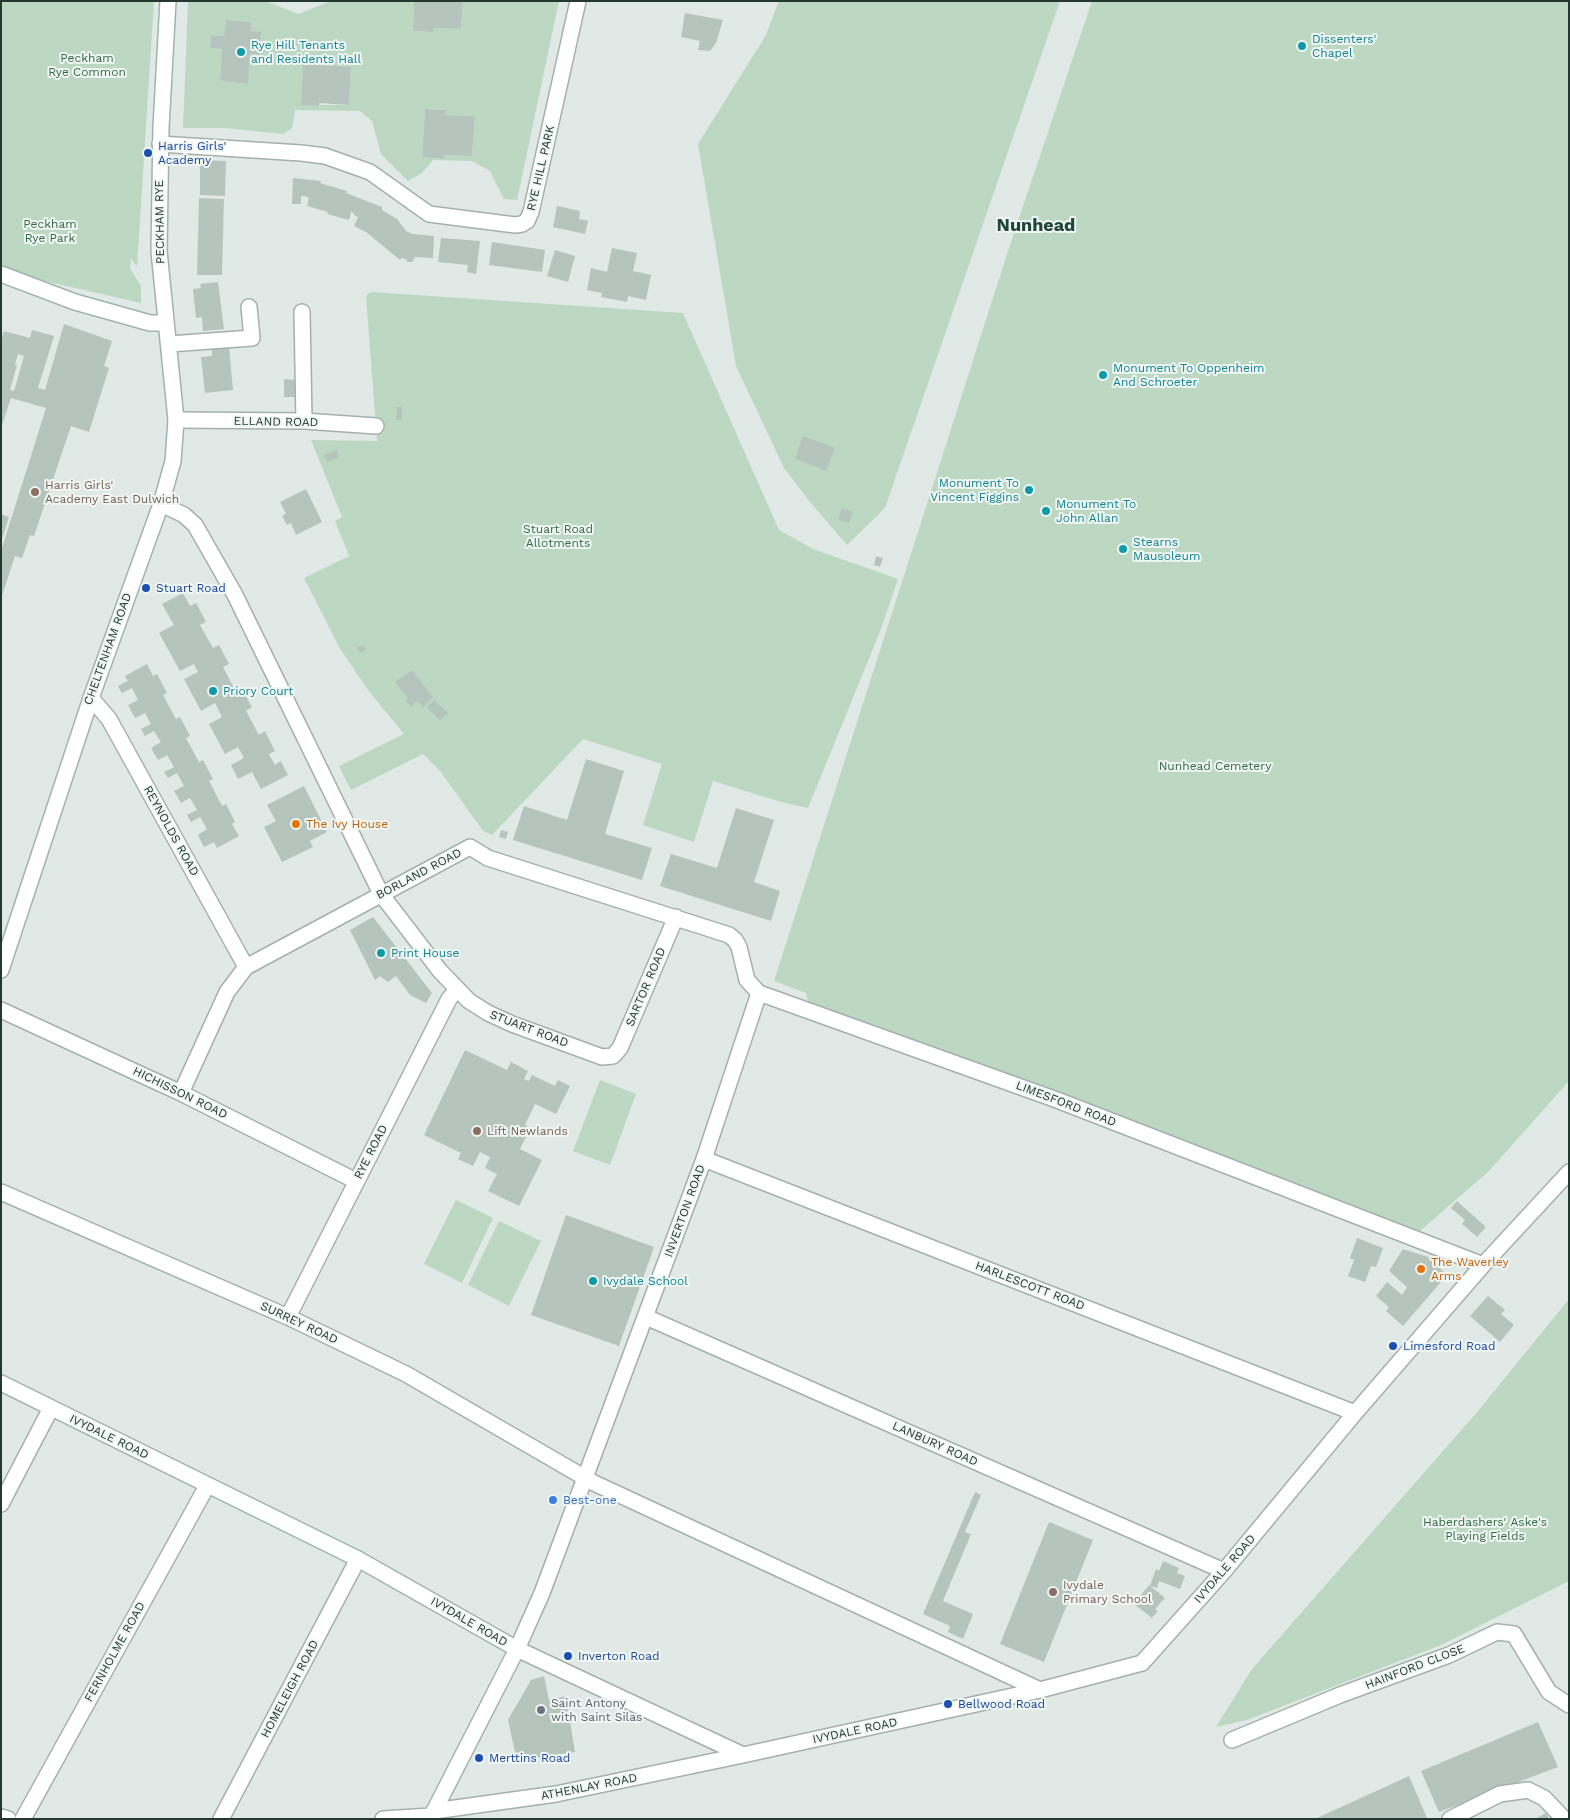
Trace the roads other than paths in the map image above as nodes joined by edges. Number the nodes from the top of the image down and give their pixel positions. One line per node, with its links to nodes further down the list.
1 (168, 1): 3 (street, PECKHAM RYE)
2 (578, 1): 3 (street, RYE HILL PARK)
3 (160, 144): 7 (street, PECKHAM RYE)
4 (1, 274): 7 (street)
5 (249, 307): 8 (street)
6 (302, 312): 10 (street)
7 (166, 323): 8 (street, CHELTENHAM ROAD)
8 (169, 344): 9 (street, CHELTENHAM ROAD)
9 (176, 420): 10 (street, ELLAND ROAD); 12 (street, CHELTENHAM ROAD)
10 (304, 421): 11 (street, ELLAND ROAD)
11 (376, 426)
12 (161, 504): 13 (street, CHELTENHAM ROAD); 14 (street, STUART ROAD)
13 (91, 698): 16 (street, REYNOLDS ROAD); 17 (street, CHELTENHAM ROAD)
14 (381, 894): 15 (street, BORLAND ROAD); 16 (street, BORLAND ROAD); 18 (street, STUART ROAD)
15 (676, 917): 19 (street, BORLAND ROAD); 21 (street, SARTOR ROAD)
16 (246, 967): 22 (street, BORLAND ROAD)
17 (1, 970)
18 (457, 989): 21 (street, STUART ROAD); 25 (street, RYE ROAD)
19 (759, 993): 23 (street, INVERTON ROAD); 27 (street, LIMESFORD ROAD)
20 (1, 1010): 22 (street, HICHISSON ROAD)
21 (613, 1056)
22 (180, 1093): 25 (street, HICHISSON ROAD)
23 (704, 1159): 29 (street, INVERTON ROAD); 32 (street, HARLESCOTT ROAD)
24 (1569, 1172): 27 (street, IVYDALE ROAD)
25 (356, 1180): 28 (street, RYE ROAD)
26 (1, 1192): 28 (street, SURREY ROAD)
27 (1483, 1265): 32 (street, IVYDALE ROAD)
28 (288, 1317): 33 (street, SURREY ROAD)
29 (646, 1317): 33 (street, INVERTON ROAD); 37 (street, LANBURY ROAD)
30 (1, 1382): 31 (street, IVYDALE ROAD)
31 (51, 1408): 34 (street, IVYDALE ROAD); 35 (street)
32 (1355, 1413): 37 (street, IVYDALE ROAD)
33 (586, 1478): 38 (street, INVERTON ROAD); 39 (street)
34 (207, 1486): 36 (street, IVYDALE ROAD); 47 (street, FERNHOLME ROAD)
35 (1, 1504)
36 (358, 1559): 38 (street, IVYDALE ROAD); 48 (street, HOMELEIGH ROAD)
37 (1224, 1571): 39 (street, IVYDALE ROAD)
38 (516, 1649): 42 (street, IVYDALE ROAD); 43 (street)
39 (1040, 1690): 42 (street, IVYDALE ROAD)
40 (1569, 1705): 41 (street, HAINFORD CLOSE)
41 (1232, 1740)
42 (743, 1756): 43 (street, ATHENLAY ROAD)
43 (432, 1815): 49 (street, ATHENLAY ROAD)
44 (1566, 1815): 50 (street)
45 (1, 1817): 46 (street)
46 (8, 1819)
47 (22, 1819)
48 (221, 1819)
49 (383, 1819)
50 (1450, 1819)

